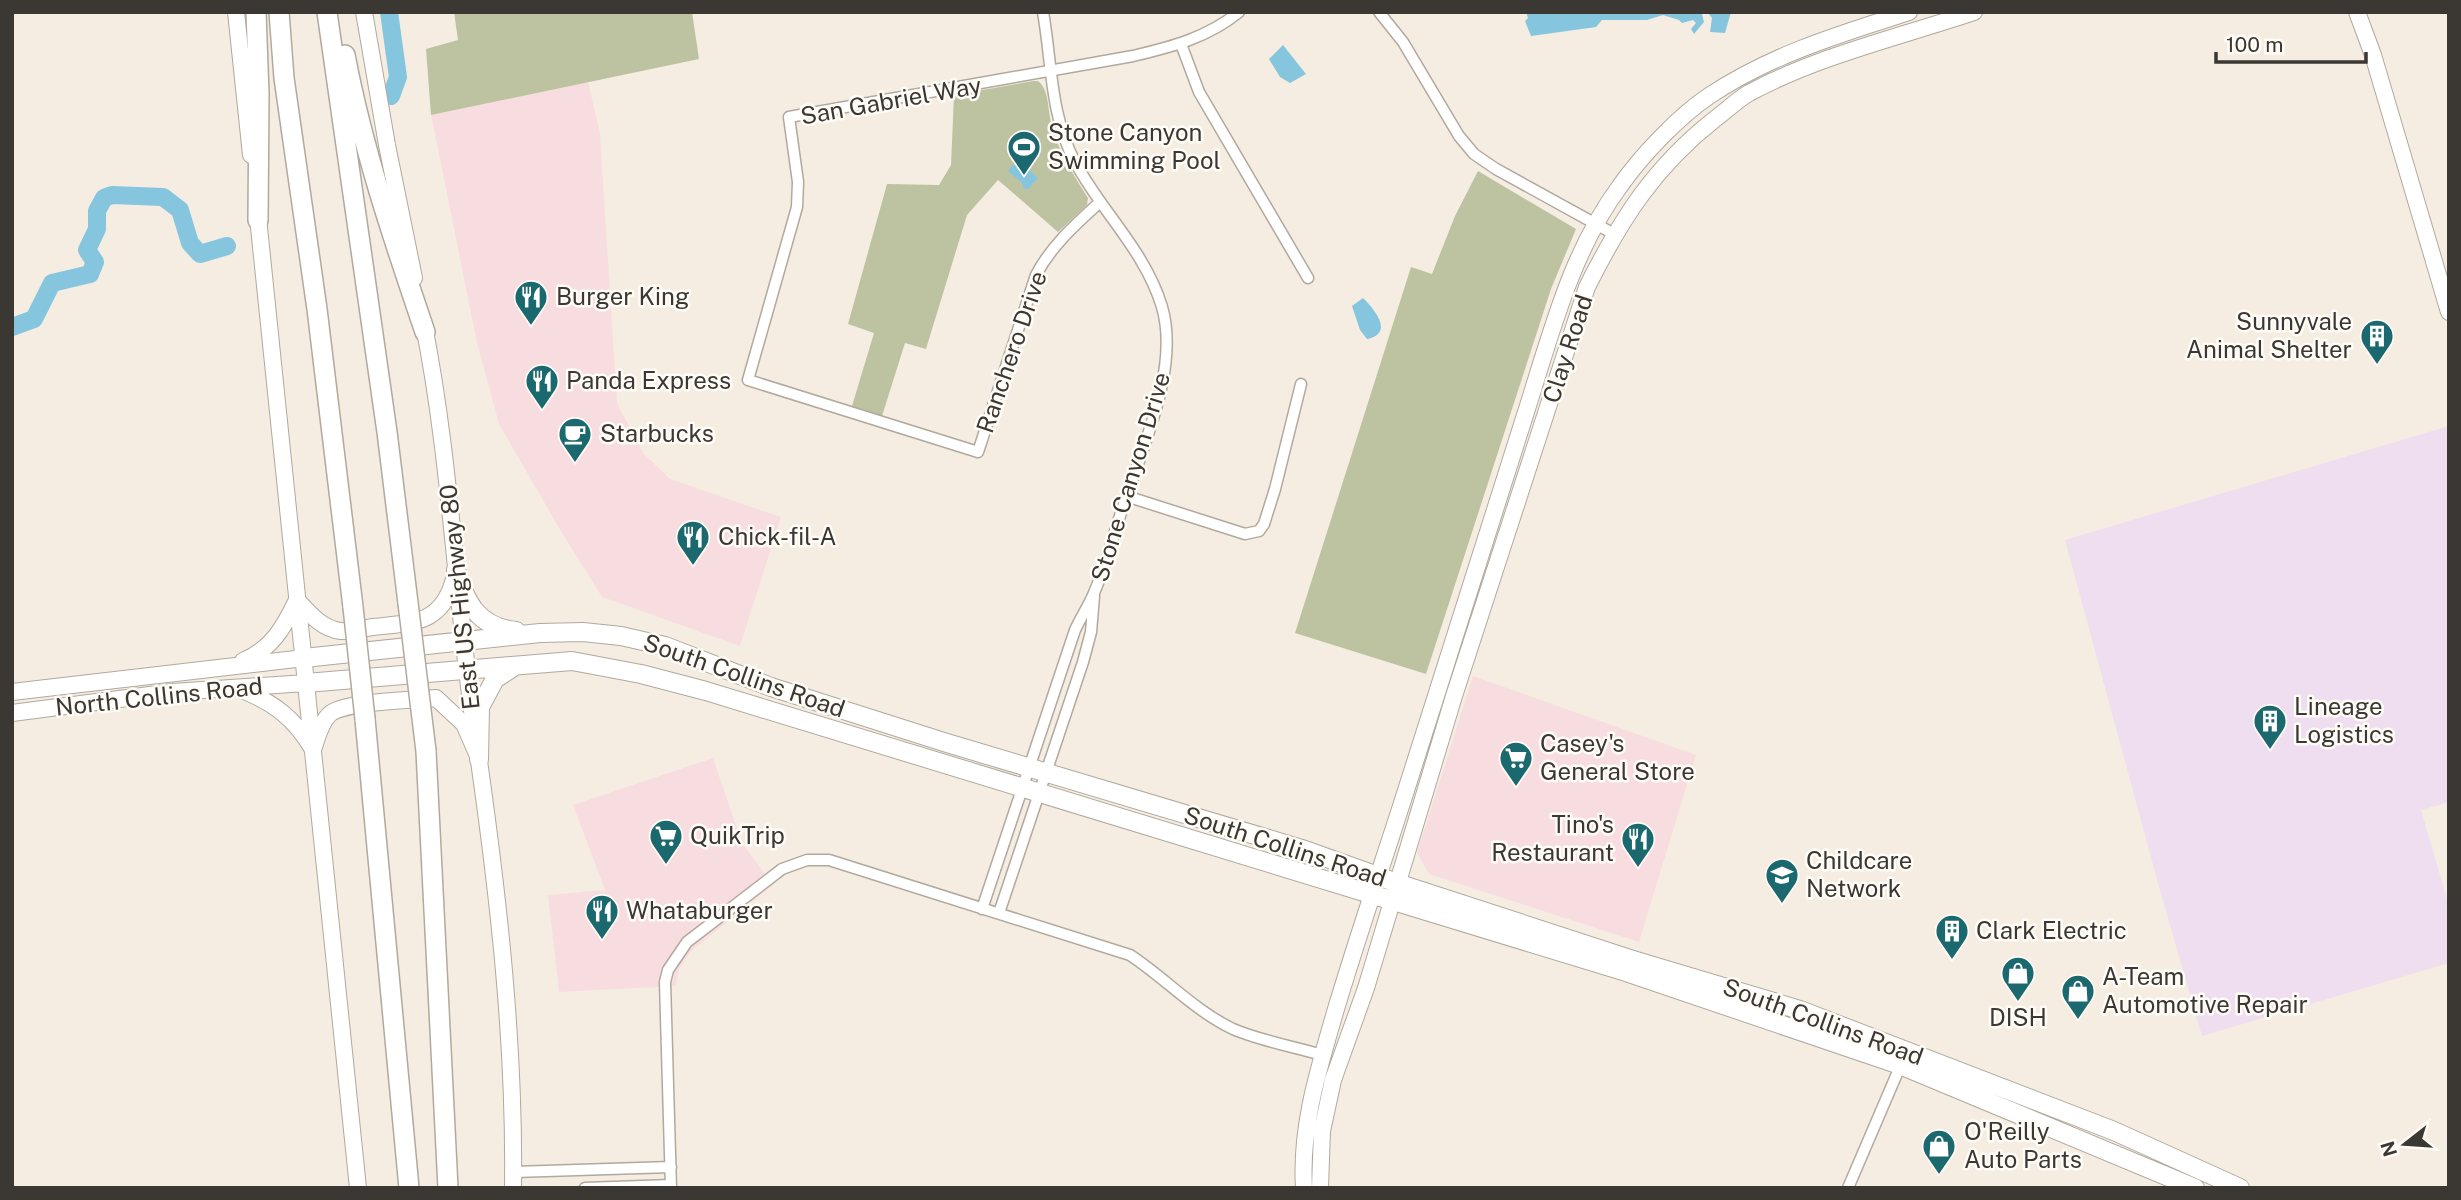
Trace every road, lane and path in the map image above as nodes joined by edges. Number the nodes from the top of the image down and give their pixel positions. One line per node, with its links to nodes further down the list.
1 (236, 12): 16 (main road)
2 (256, 12): 16 (highway)
3 (279, 12): 60 (highway, bridge)
4 (327, 12): 61 (highway, bridge)
5 (337, 12): 21 (highway)
6 (364, 12): 21 (main road, East US Highway 80)
7 (1043, 12): 14 (street, Stone Canyon Drive)
8 (1239, 12): 13 (street)
9 (1379, 12): 17 (street)
10 (1909, 12): 17 (main road, Clay Road)
11 (1974, 12): 18 (main road, Clay Road)
12 (2357, 12): 20 (main road)
13 (1181, 44): 14 (street); 19 (street)
14 (1049, 72): 15 (street, Stone Canyon Drive); 22 (street, San Gabriel Way)
15 (1099, 203): 22 (street, Ranchero Drive); 24 (street, Stone Canyon Drive)
16 (258, 220): 27 (main road)
17 (1595, 225): 18 (street); 46 (main road, Clay Road)
18 (1614, 234): 47 (main road, Clay Road)
19 (1308, 278)
20 (2449, 312)
21 (425, 332): 25 (main road, East US Highway 80)
22 (748, 380)
23 (1301, 384): 24 (street)
24 (1126, 496): 26 (street, Stone Canyon Drive)
25 (456, 570): 27 (main road); 28 (main road); 29 (main road, East US Highway 80)
26 (1094, 593): 35 (street, Stone Canyon Drive); 37 (street, Stone Canyon Drive)
27 (297, 600): 30 (main road); 31 (main road)
28 (540, 633): 29 (main road, South Collins Road); 36 (main road, South Collins Road)
29 (463, 641): 30 (main road, South Collins Road); 33 (main road, East US Highway 80)
30 (304, 658): 31 (main road, North Collins Road); 34 (main road)
31 (231, 666): 39 (main road, North Collins Road)
32 (514, 666): 33 (main road, South Collins Road); 40 (main road, South Collins Road); 43 (main road)
33 (466, 670): 34 (main road, South Collins Road); 43 (main road, East US Highway 80)
34 (306, 683): 38 (main road, North Collins Road); 42 (main road)
35 (1058, 683): 37 (street); 44 (street, Stone Canyon Drive)
36 (771, 687): 40 (main road); 44 (main road, South Collins Road)
37 (1074, 688): 44 (street, Stone Canyon Drive)
38 (238, 689): 41 (main road, North Collins Road); 42 (main road)
39 (12, 692)
40 (763, 708): 45 (main road, South Collins Road)
41 (12, 713)
42 (313, 750): 43 (main road); 59 (main road)
43 (479, 759): 57 (main road, East US Highway 80)
44 (1039, 770): 45 (street, Stone Canyon Drive); 45 (street, Stone Canyon Drive); 46 (main road, South Collins Road)
45 (1032, 790): 48 (main road, South Collins Road); 50 (street, Stone Canyon Drive); 51 (street, Stone Canyon Drive)
46 (1378, 876): 47 (main road, South Collins Road); 48 (main road, Clay Road)
47 (1396, 883): 49 (main road, Clay Road); 52 (main road, South Collins Road)
48 (1371, 895): 49 (main road, South Collins Road); 53 (main road, Clay Road)
49 (1391, 900): 52 (main road, South Collins Road); 55 (main road, Clay Road)
50 (982, 909): 51 (street); 56 (street)
51 (999, 914): 53 (street)
52 (1620, 963): 54 (main road, South Collins Road)
53 (1322, 1055): 55 (main road); 63 (main road, Clay Road)
54 (1903, 1058): 65 (street); 66 (main road, South Collins Road); 67 (main road, South Collins Road)
55 (1340, 1060): 64 (main road, Clay Road)
56 (671, 1167): 57 (street); 58 (street)
57 (513, 1180)
58 (671, 1186): 62 (street)
59 (358, 1188)
60 (409, 1188)
61 (448, 1188)
62 (585, 1188)
63 (1304, 1188)
64 (1320, 1188)
65 (1848, 1188)
66 (2195, 1188)
67 (2240, 1188)

